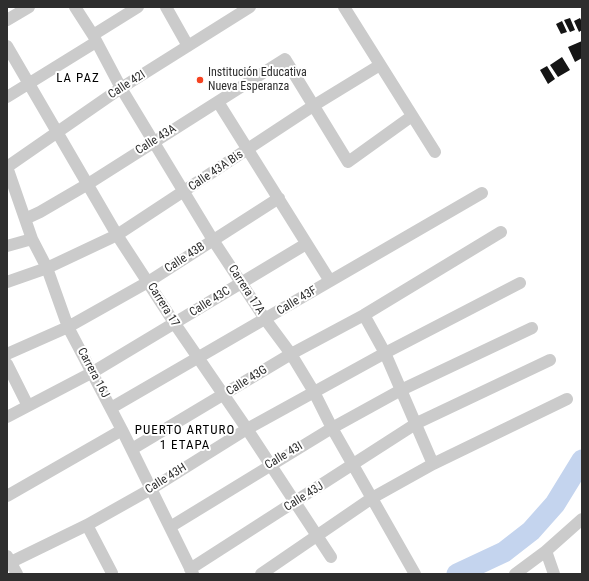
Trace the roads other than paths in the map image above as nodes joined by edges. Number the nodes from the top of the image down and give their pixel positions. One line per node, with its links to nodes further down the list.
1 (29, 7): 7 (street)
2 (75, 7): 8 (street, Carrera 17A)
3 (138, 7): 8 (street)
4 (166, 7): 10 (street)
5 (250, 7): 10 (street, Calle 42I)
6 (344, 7): 11 (street)
7 (7, 20)
8 (95, 39): 12 (street); 13 (street, Carrera 17A)
9 (7, 46): 12 (street, Carrera 17)
10 (188, 46): 13 (street, Calle 42I)
11 (380, 65): 16 (street, Calle 43A Bis); 17 (street)
12 (28, 84): 14 (street); 18 (street, Carrera 17)
13 (121, 88): 18 (street, Calle 42I); 19 (street, Carrera 17A)
14 (7, 97)
15 (218, 102): 16 (street, Calle 43A); 19 (street, Calle 43A); 20 (street)
16 (313, 106): 17 (street); 20 (street, Calle 43A Bis)
17 (412, 116): 21 (street)
18 (57, 131): 22 (street, Calle 42I); 23 (street, Carrera 17)
19 (154, 141): 23 (street, Calle 43A); 25 (street, Carrera 17A)
20 (248, 149): 25 (street, Calle 43A Bis); 27 (street)
21 (436, 152)
22 (7, 167): 24 (street, Carrera 16J)
23 (88, 184): 28 (street, Calle 43A); 30 (street, Carrera 17)
24 (11, 191): 28 (street, Carrera 16J)
25 (185, 192): 30 (street, Calle 43A Bis); 32 (street, Carrera 17A)
26 (482, 193): 36 (street, Calle 43F)
27 (279, 198): 32 (street, Calle 43B); 33 (street)
28 (25, 218): 31 (street, Carrera 16J)
29 (501, 232): 41 (street, Calle 43G)
30 (117, 235): 35 (street, Calle 43A Bis); 38 (street, Carrera 17)
31 (32, 239): 34 (street); 35 (street, Carrera 16J)
32 (213, 240): 38 (street, Calle 43B); 39 (street, Carrera 17A)
33 (306, 244): 36 (street); 39 (street, Calle 43C)
34 (7, 246)
35 (47, 268): 37 (street); 44 (street, Carrera 16J)
36 (330, 281): 42 (street, Calle 43F)
37 (7, 282)
38 (148, 282): 43 (street, Carrera 17); 44 (street, Calle 43B)
39 (241, 282): 42 (street, Carrera 17A); 43 (street, Calle 43C)
40 (520, 283): 46 (street, Calle 43H)
41 (364, 315): 46 (street); 48 (street, Calle 43G)
42 (265, 319): 48 (street, Carrera 17A); 49 (street, Calle 43F)
43 (174, 324): 49 (street, Carrera 17); 52 (street, Calle 43C)
44 (68, 327): 47 (street, Calle 43B); 52 (street, Carrera 16J)
45 (532, 328): 53 (street, Calle 43I)
46 (385, 353): 53 (street); 54 (street, Calle 43H)
47 (7, 354)
48 (291, 354): 54 (street, Carrera 17A); 55 (street, Calle 43G)
49 (198, 358): 55 (street, Carrera 17); 58 (street, Calle 43F)
50 (550, 360): 60 (street, Calle 43J)
51 (7, 364): 57 (street)
52 (93, 372): 57 (street, Calle 43C); 58 (street, Carrera 16J)
53 (400, 390): 60 (street); 61 (street, Calle 43I)
54 (314, 392): 61 (street, Carrera 17A); 62 (street, Calle 43H)
55 (223, 396): 62 (street, Carrera 17); 64 (street, Calle 43G)
56 (567, 399): 66 (street)
57 (28, 406): 59 (street, Calle 43C)
58 (111, 408): 63 (street, Carrera 16J)
59 (7, 417)
60 (417, 424): 66 (street); 67 (street, Calle 43J)
61 (332, 428): 65 (street, Calle 43I); 67 (street, Carrera 17A)
62 (247, 429): 65 (street, Carrera 17); 68 (street, Calle 43H)
63 (122, 430): 64 (street, Carrera 16J); 69 (street)
64 (132, 449): 68 (street, Carrera 16J)
65 (271, 464): 71 (street, Carrera 17); 74 (street, Calle 43I)
66 (433, 464): 70 (street)
67 (354, 465): 70 (street, Carrera 17A); 71 (street, Calle 43J)
68 (151, 490): 73 (street, Calle 43H); 74 (street, Carrera 16J)
69 (7, 496)
70 (372, 498): 75 (street); 80 (street, Carrera 17A)
71 (296, 502): 75 (street, Carrera 17); 79 (street, Calle 43J)
72 (582, 519): 76 (street)
73 (87, 525): 78 (street, Calle 43H); 81 (street)
74 (170, 527): 79 (street, Carrera 16J)
75 (317, 536): 77 (street, Carrera 17); 83 (street)
76 (546, 551): 84 (street); 85 (street)
77 (331, 557)
78 (8, 560): 82 (street)
79 (191, 571)
80 (414, 572)
81 (112, 573)
82 (17, 574)
83 (261, 574)
84 (515, 574)
85 (554, 574)

